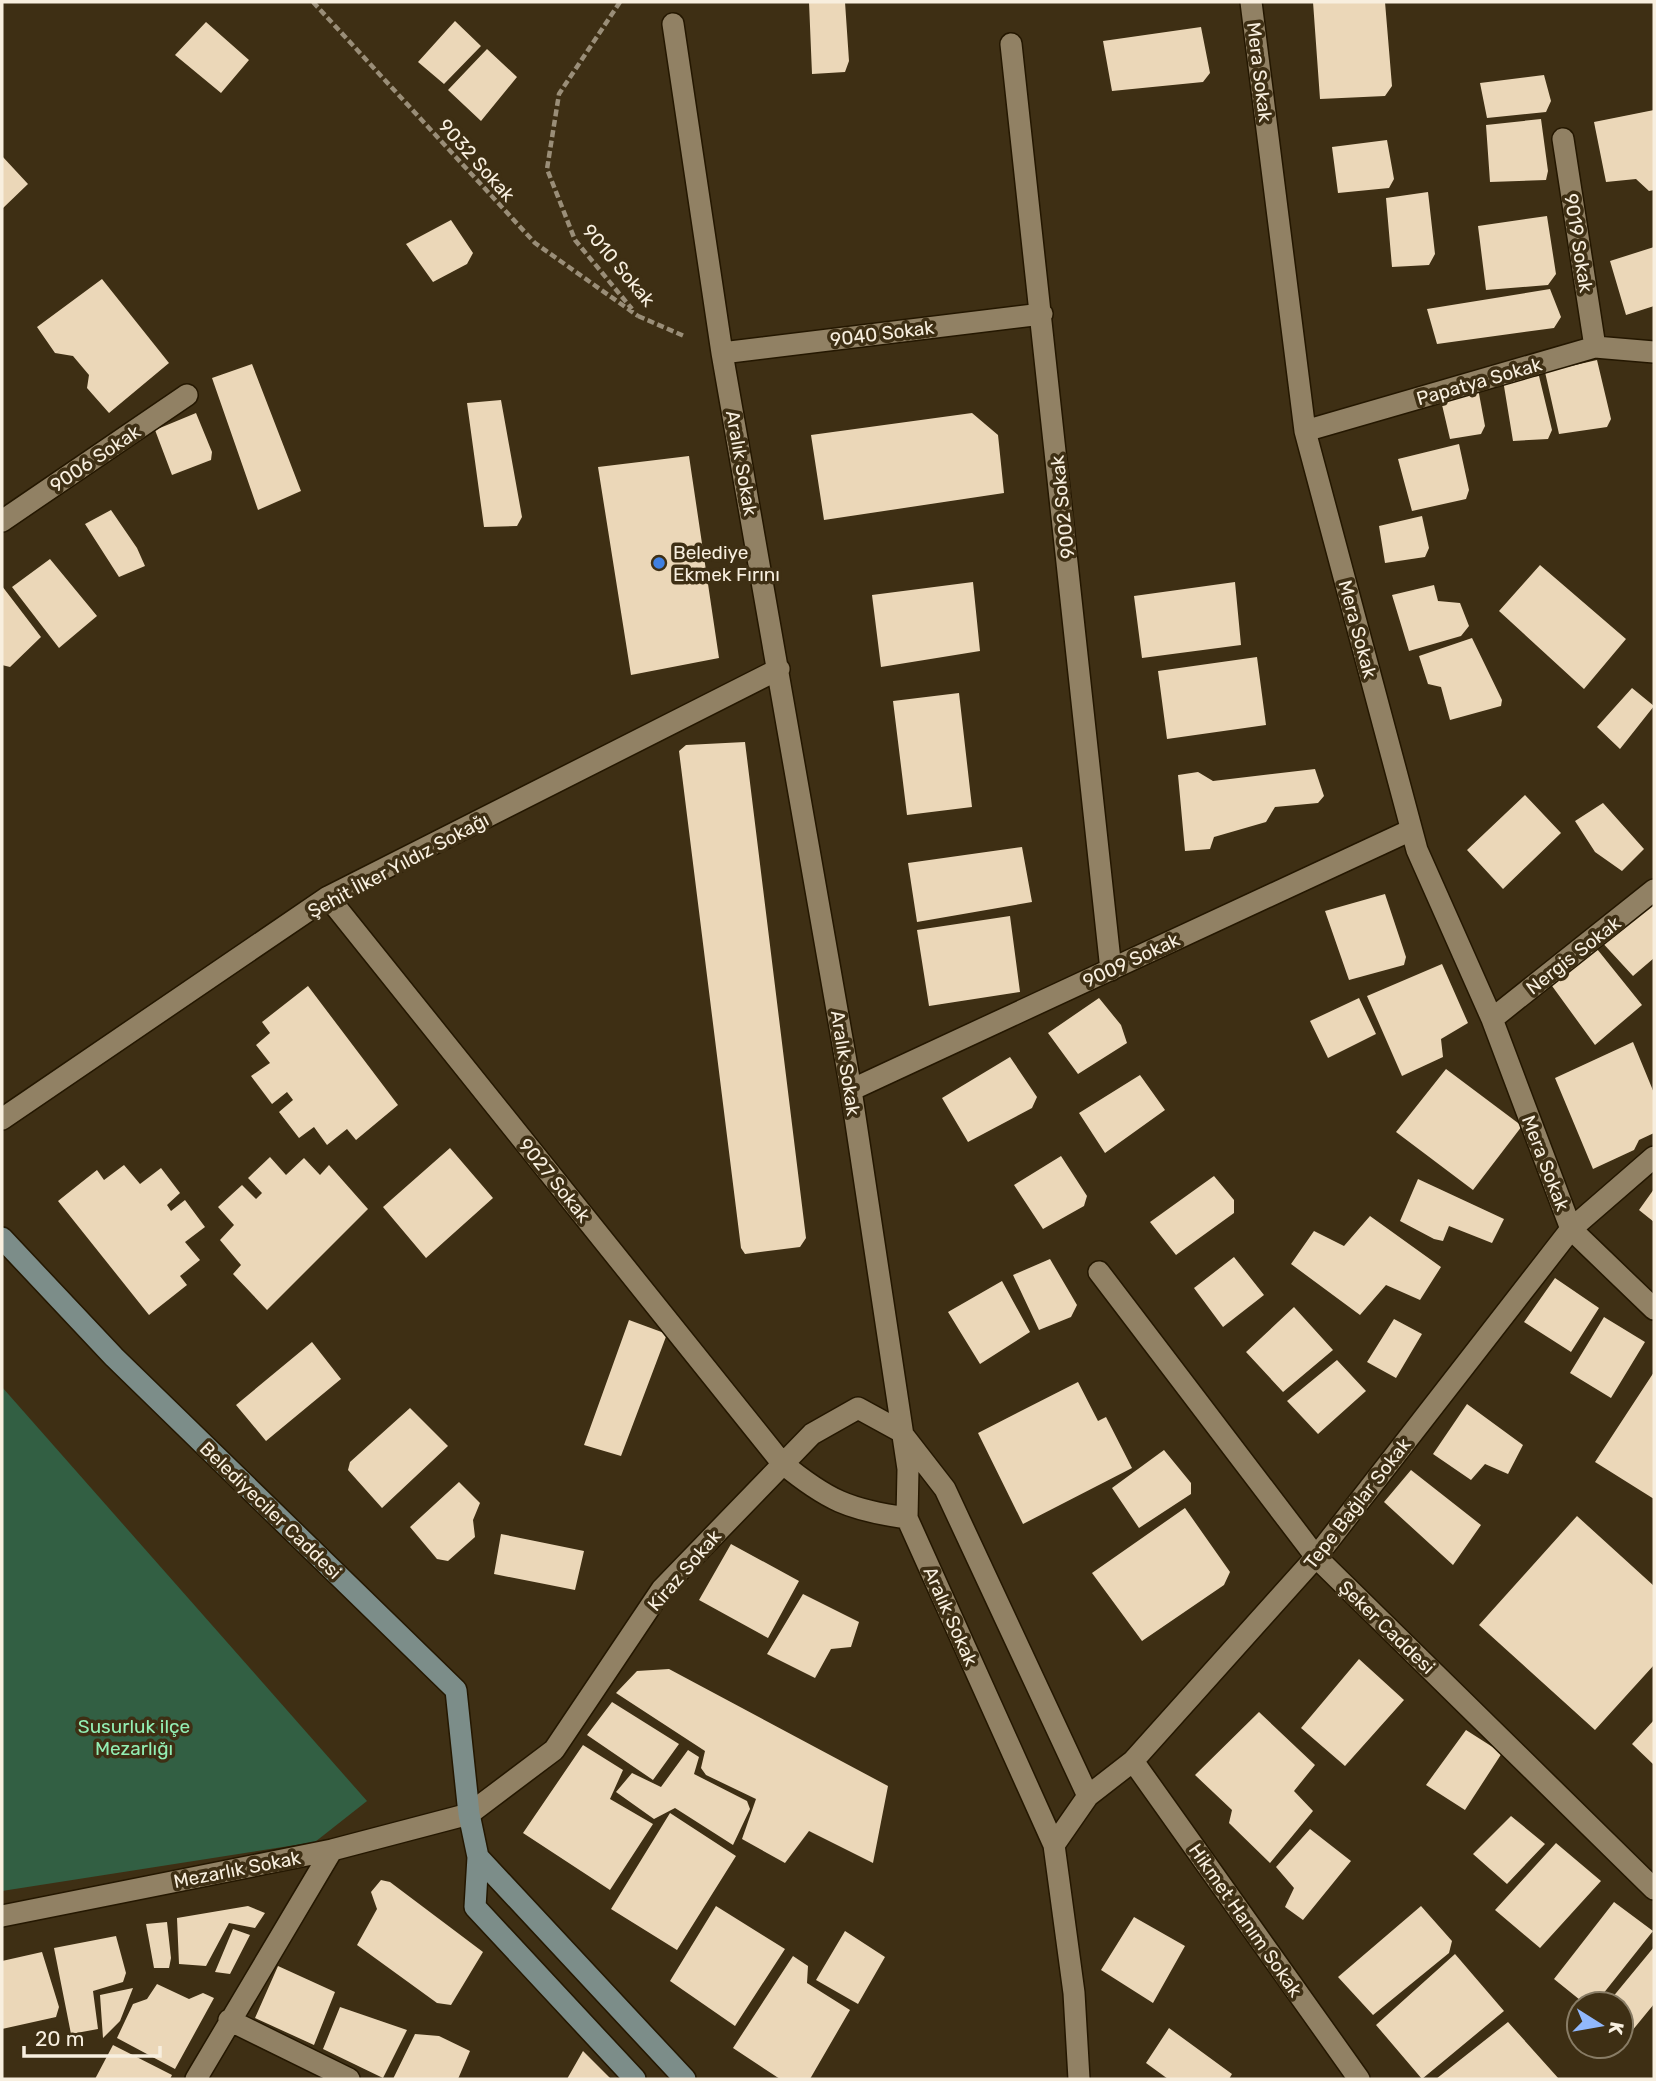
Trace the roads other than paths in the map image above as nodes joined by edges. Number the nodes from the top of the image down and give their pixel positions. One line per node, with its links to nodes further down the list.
1 (1251, 2): 10 (street, Mera Sokak)
2 (673, 24): 8 (street, Aralık Sokak)
3 (1011, 44): 5 (street, 9002 Sokak)
4 (1563, 139): 6 (street, 9019 Sokak)
5 (1042, 314): 8 (street, 9040 Sokak); 16 (street, 9002 Sokak)
6 (1595, 347): 7 (street, Papatya Sokak); 10 (street, Papatya Sokak)
7 (1654, 352)
8 (722, 353): 12 (street, Aralık Sokak)
9 (187, 395): 11 (street, 9006 Sokak)
10 (1305, 431): 13 (street, Mera Sokak)
11 (2, 522)
12 (779, 669): 15 (street, Şehit İlker Yıldız Sokağı); 18 (street, Aralık Sokak)
13 (1411, 830): 16 (street, 9009 Sokak); 17 (street, Mera Sokak)
14 (1654, 890): 17 (street, Nergis Sokak)
15 (328, 897): 19 (street, Şehit İlker Yıldız Sokağı); 26 (street, 9027 Sokak)
16 (1111, 970): 18 (street, 9009 Sokak)
17 (1492, 1019): 21 (street, Mera Sokak)
18 (851, 1090): 25 (street, Aralık Sokak)
19 (2, 1119)
20 (1654, 1157): 21 (street, Tepe Bağlar Sokak)
21 (1572, 1229): 24 (street); 28 (street, Tepe Bağlar Sokak)
22 (2, 1238): 31 (street, Belediyeciler Caddesi)
23 (1099, 1272): 28 (street, Şeker Caddesi)
24 (1654, 1309)
25 (900, 1431): 26 (street, Kiraz Sokak); 27 (street, Aralık Sokak); 30 (street)
26 (782, 1463): 27 (street, 9027 Sokak); 31 (street, Kiraz Sokak)
27 (907, 1518): 32 (street, Aralık Sokak)
28 (1316, 1557): 29 (street, Tepe Bağlar Sokak); 35 (street, Şeker Caddesi)
29 (1133, 1761): 30 (street, Tepe Bağlar Sokak); 43 (street, Hikmet Hanım Sokak)
30 (1088, 1796): 32 (street, Tepe Bağlar Sokak)
31 (469, 1814): 33 (street, Mezarlık Sokak); 34 (street, Belediyeciler Caddesi)
32 (1055, 1845): 42 (street, Aralık Sokak)
33 (332, 1850): 36 (street, Mezarlık Sokak); 37 (street)
34 (478, 1857): 40 (street, Belediyeciler Caddesi); 41 (street)
35 (1654, 1889)
36 (2, 1916)
37 (229, 2020): 38 (street); 39 (street)
38 (196, 2079)
39 (349, 2079)
40 (635, 2079)
41 (685, 2079)
42 (1079, 2079)
43 (1359, 2079)

